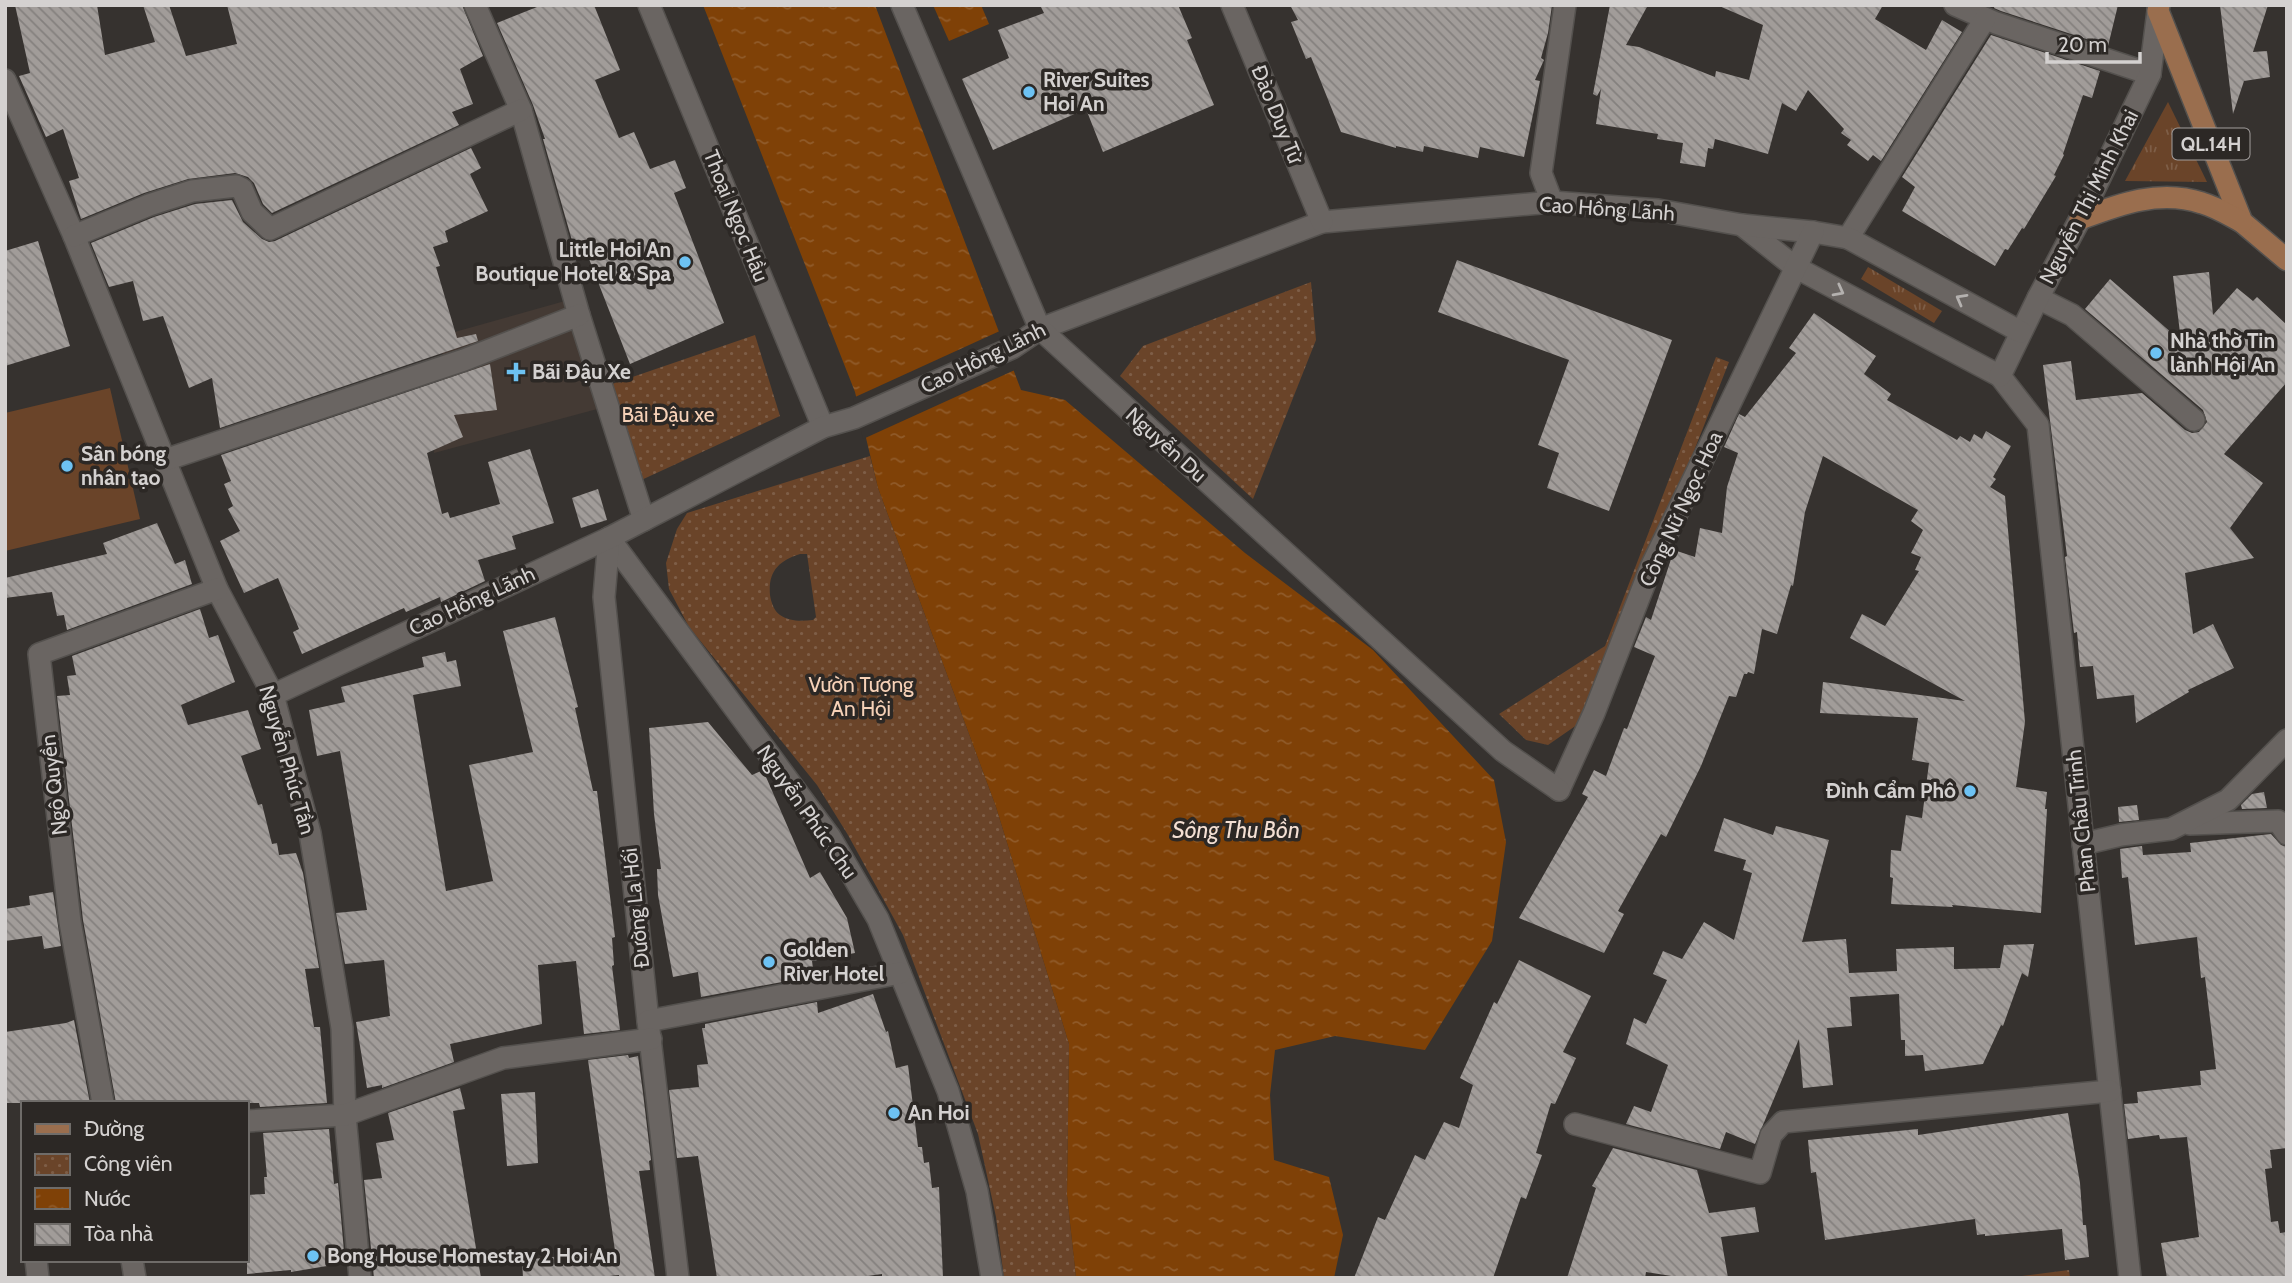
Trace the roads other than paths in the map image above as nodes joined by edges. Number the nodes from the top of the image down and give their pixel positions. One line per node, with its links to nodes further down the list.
1 (475, 5): 11 (street)
2 (649, 5): 28 (street, Thoại Ngọc Hầu)
3 (902, 5): 24 (street, Nguyễn Du)
4 (1232, 5): 14 (street, Đào Duy Từ)
5 (1565, 5): 12 (street)
6 (1955, 5): 8 (street)
7 (2158, 8): 9 (street, Nguyễn Thị Minh Khai); 15 (main road, QL.14H)
8 (1985, 19): 9 (street); 19 (street)
9 (2150, 74): 13 (street, Nguyễn Thị Minh Khai)
10 (5, 80): 18 (street, Nguyễn Phúc Tần)
11 (521, 110): 18 (street); 23 (street)
12 (1552, 202): 14 (street, Cao Hồng Lãnh); 16 (street, Cao Hồng Lãnh)
13 (2080, 219): 15 (main road); 22 (street, Nguyễn Thị Minh Khai)
14 (1322, 222): 24 (street, Cao Hồng Lãnh)
15 (2242, 222): 20 (main road, QL.14H)
16 (1742, 225): 17 (street, Cao Hồng Lãnh); 21 (street, Cao Hồng Lãnh)
17 (1812, 232): 19 (street, Cao Hồng Lãnh); 21 (street, Công Nữ Ngọc Hoa)
18 (74, 236): 29 (street, Nguyễn Phúc Tần)
19 (1848, 238): 25 (street, Cao Hồng Lãnh, one-way to 19)
20 (2287, 260)
21 (1795, 267): 26 (street, Cao Hồng Lãnh, one-way to 26); 35 (street, Công Nữ Ngọc Hoa)
22 (2038, 298): 25 (street, Nguyễn Thị Minh Khai); 27 (street)
23 (579, 315): 29 (street); 30 (street)
24 (1040, 329): 28 (street, Cao Hồng Lãnh); 35 (street, Nguyễn Du)
25 (2021, 332): 26 (street, Nguyễn Thị Minh Khai)
26 (2000, 376): 38 (street, Phan Châu Trinh)
27 (2194, 420)
28 (823, 427): 30 (street, Cao Hồng Lãnh)
29 (165, 460): 32 (street, Nguyễn Phúc Tần)
30 (644, 520): 31 (street, Cao Hồng Lãnh)
31 (609, 538): 33 (street, Cao Hồng Lãnh); 39 (street, Nguyễn Phúc Chu); 40 (street, Đường La Hối)
32 (217, 589): 33 (street, Nguyễn Phúc Tần); 42 (street, Ngô Quyền)
33 (272, 695): 43 (street, Nguyễn Phúc Tần)
34 (2287, 740): 36 (street)
35 (1559, 790)
36 (2181, 824): 37 (street); 38 (street)
37 (2287, 834)
38 (2083, 844): 41 (street, Phan Châu Trinh)
39 (900, 973): 40 (street); 48 (street, Nguyễn Phúc Chu)
40 (649, 1030): 43 (street); 47 (street, Đường La Hối)
41 (2110, 1091): 45 (street); 49 (street, Phan Châu Trinh)
42 (103, 1101)
43 (345, 1115): 44 (street); 46 (street, Nguyễn Phúc Tần)
44 (248, 1121)
45 (1575, 1124)
46 (360, 1278)
47 (678, 1278)
48 (992, 1278)
49 (2130, 1278)

